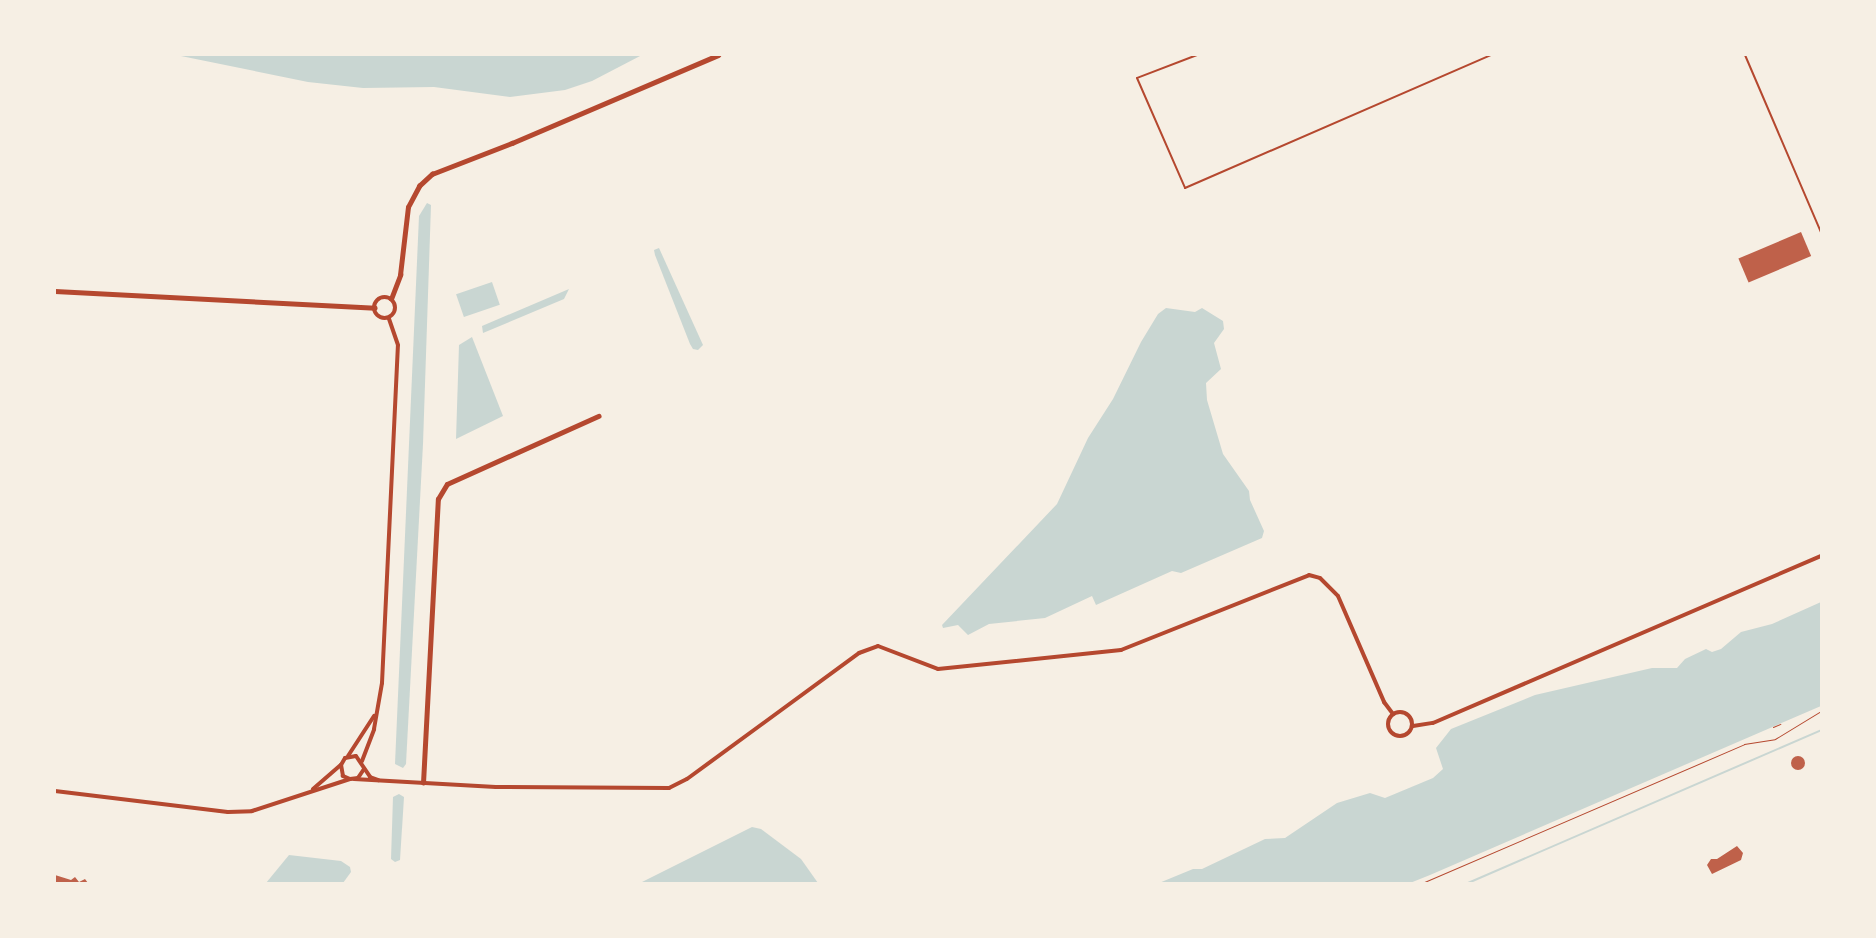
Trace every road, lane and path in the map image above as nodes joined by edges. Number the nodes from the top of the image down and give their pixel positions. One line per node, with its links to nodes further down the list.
1 (718, 55): 7 (street)
2 (1197, 55): 3 (lane)
3 (1491, 55)
4 (1745, 55): 5 (lane)
5 (1821, 232)
6 (55, 291): 8 (street)
7 (391, 299): 8 (street); 9 (street)
8 (374, 308): 9 (street)
9 (389, 319): 13 (street)
10 (598, 416): 24 (street)
11 (1821, 556): 16 (street)
12 (1821, 711): 27 (path)
13 (377, 712): 18 (street); 19 (street)
14 (1393, 714): 16 (street); 16 (street); 24 (street)
15 (1780, 724): 17 (path)
16 (1413, 726)
17 (1773, 727)
18 (348, 756): 19 (street); 20 (street)
19 (362, 761): 21 (street)
20 (340, 765): 22 (street); 25 (street)
21 (364, 769): 22 (street); 23 (street)
22 (352, 780): 23 (street); 25 (street)
23 (380, 781): 24 (street)
24 (424, 783)
25 (311, 790): 26 (street)
26 (55, 791)
27 (1422, 883)

